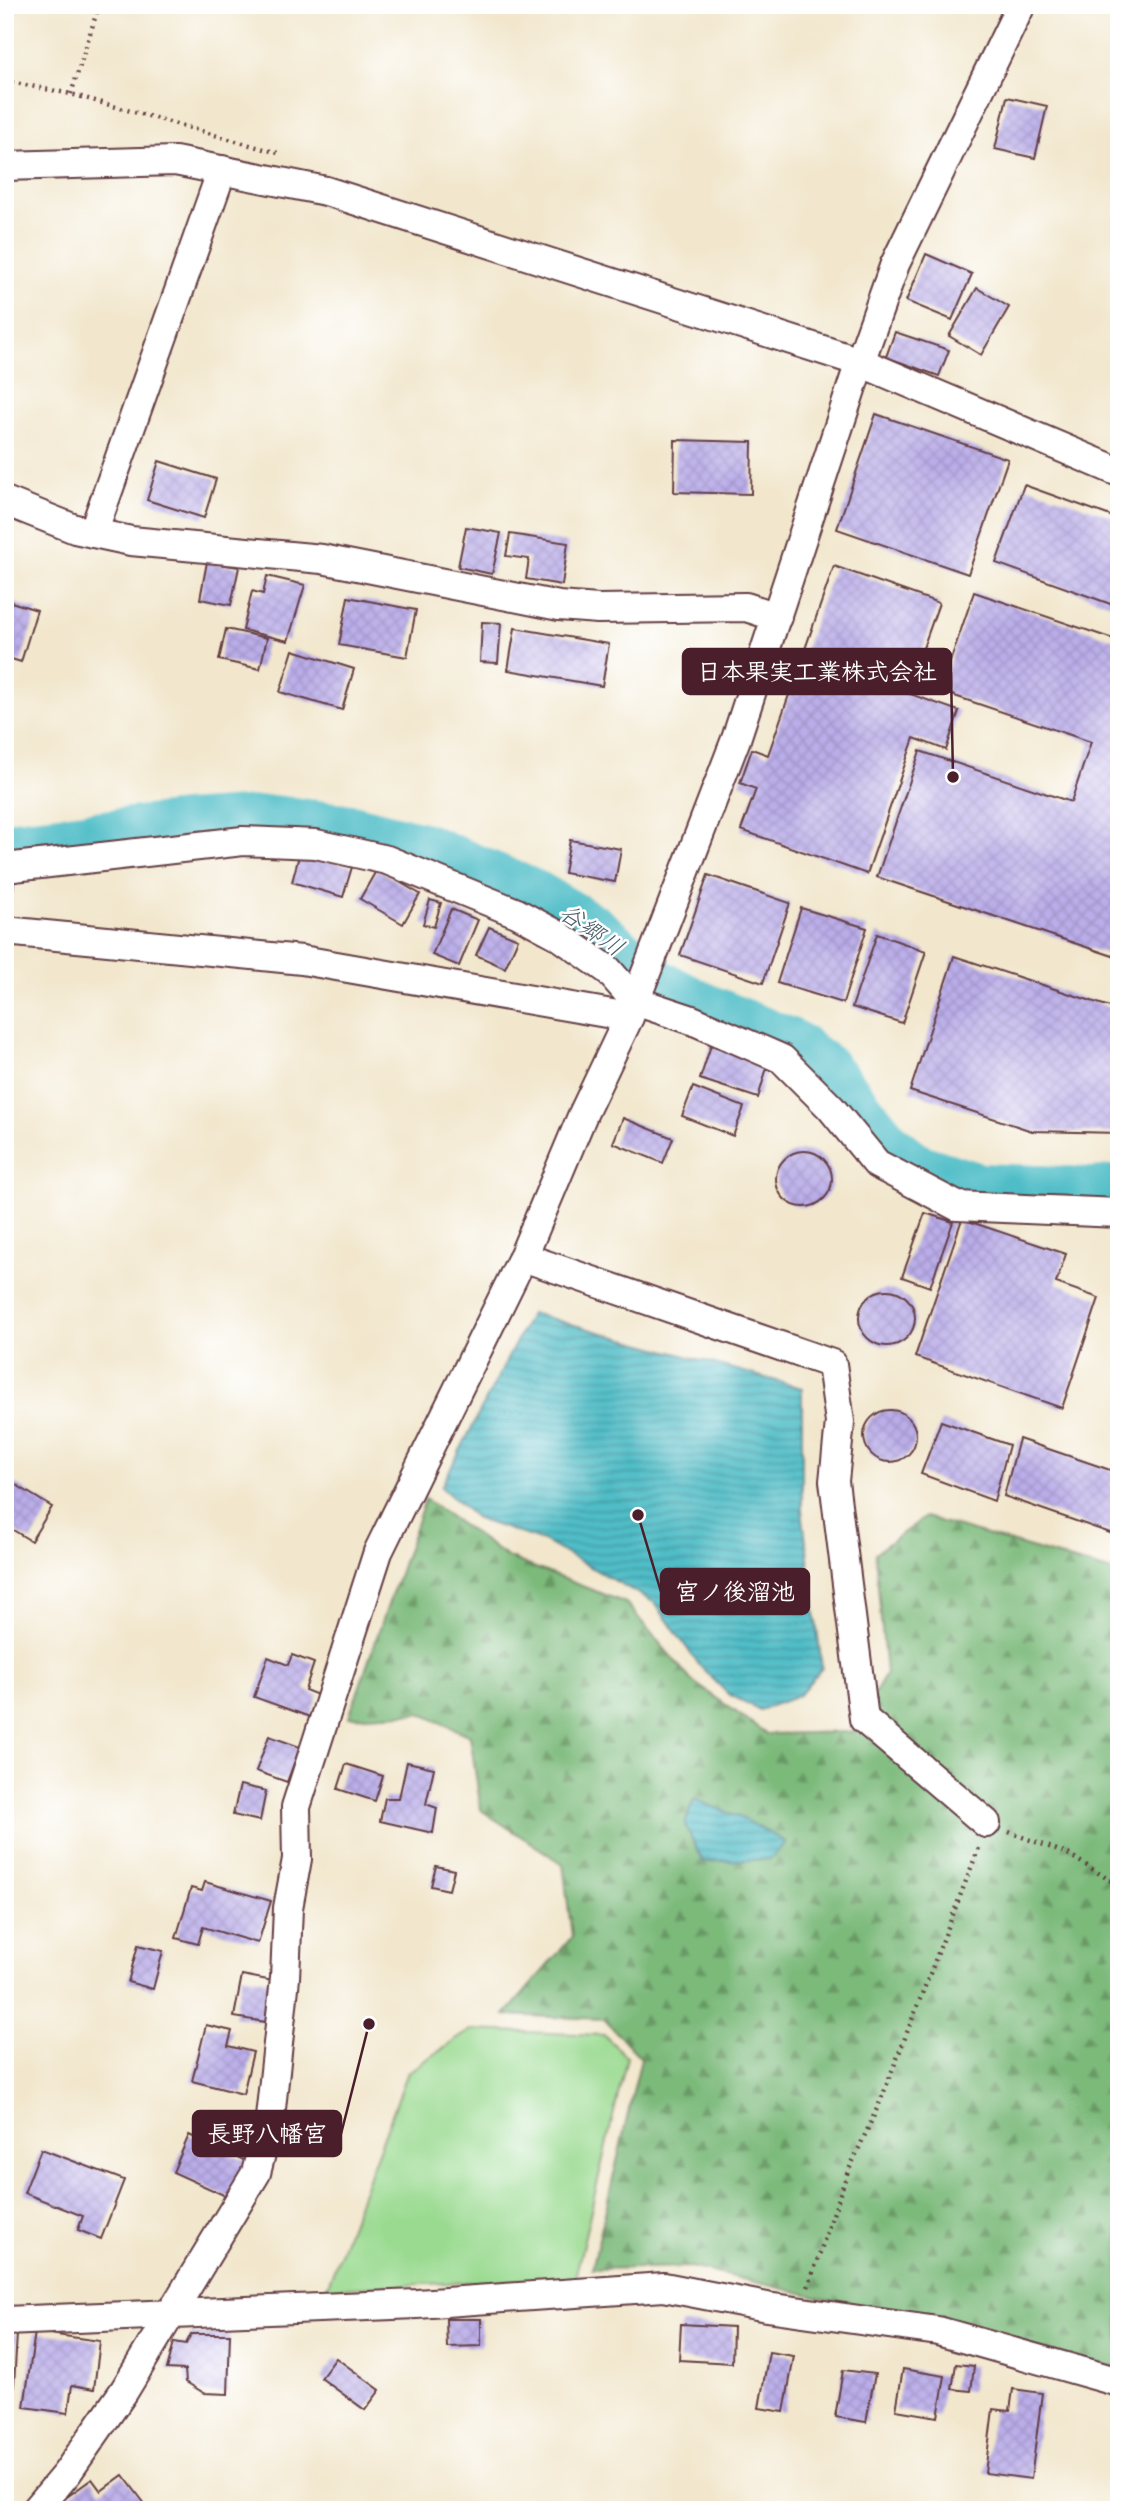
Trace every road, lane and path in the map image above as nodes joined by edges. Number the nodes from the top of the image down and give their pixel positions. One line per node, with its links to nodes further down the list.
1 (99, 5): 3 (path)
2 (1021, 5): 6 (street)
3 (71, 94)
4 (5, 166): 5 (street)
5 (222, 170): 6 (street); 9 (street)
6 (860, 362): 7 (street); 10 (street)
7 (1119, 472)
8 (5, 501): 9 (street)
9 (93, 533): 10 (street)
10 (777, 618): 13 (street)
11 (5, 868): 13 (street)
12 (5, 931): 13 (street)
13 (635, 1002): 14 (street); 15 (street)
14 (1119, 1213)
15 (523, 1256): 16 (street); 19 (street)
16 (986, 1823): 17 (path); 18 (path)
17 (1119, 1886)
18 (800, 2311): 19 (street); 21 (street)
19 (173, 2313): 20 (street); 22 (street)
20 (5, 2321)
21 (1119, 2382)
22 (36, 2510)

